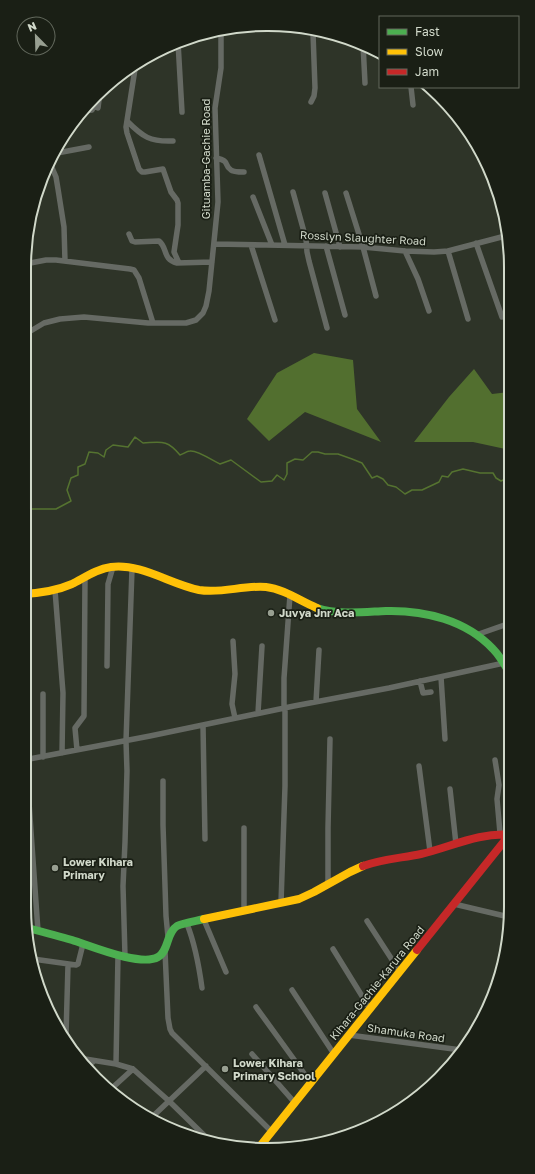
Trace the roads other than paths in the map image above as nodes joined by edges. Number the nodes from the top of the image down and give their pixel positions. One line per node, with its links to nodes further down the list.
1 (221, 36): 18 (street, Gituamba-Gachie Road)
2 (313, 36): 9 (street)
3 (178, 49): 12 (street)
4 (363, 51): 6 (street)
5 (135, 72): 13 (street)
6 (365, 83)
7 (411, 88): 10 (street)
8 (99, 101): 11 (street)
9 (311, 102)
10 (412, 105)
11 (98, 108)
12 (182, 112)
13 (127, 121): 14 (street); 41 (street)
14 (173, 141)
15 (89, 147): 16 (street)
16 (61, 152)
17 (259, 155): 31 (street)
18 (216, 158): 20 (street); 28 (street, Gituamba-Gachie Road)
19 (52, 169): 38 (street)
20 (244, 172)
21 (293, 192): 32 (street)
22 (325, 193): 34 (street)
23 (346, 194): 35 (street)
24 (253, 198): 30 (street)
25 (130, 234): 41 (street)
26 (502, 237): 27 (street, Rosslyn Slaughter Road)
27 (476, 243): 36 (street, Rosslyn Slaughter Road); 45 (street)
28 (214, 244): 29 (street, Rosslyn Slaughter Road); 39 (street, Gituamba-Gachie Road)
29 (251, 245): 30 (street, Rosslyn Slaughter Road); 47 (street)
30 (272, 245): 31 (street, Rosslyn Slaughter Road)
31 (285, 245): 32 (street, Rosslyn Slaughter Road)
32 (306, 245): 33 (street, Rosslyn Slaughter Road); 49 (street)
33 (326, 246): 34 (street, Rosslyn Slaughter Road); 44 (street)
34 (340, 247): 35 (street, Rosslyn Slaughter Road)
35 (363, 247): 37 (street, Rosslyn Slaughter Road); 42 (street)
36 (448, 250): 37 (street, Rosslyn Slaughter Road); 46 (street)
37 (405, 251): 43 (street)
38 (65, 261): 40 (street); 48 (street)
39 (212, 262): 41 (street); 48 (street, Gituamba-Gachie Road)
40 (31, 263)
41 (179, 263)
42 (376, 296)
43 (429, 311)
44 (345, 315)
45 (502, 317)
46 (468, 318)
47 (275, 320)
48 (153, 323): 50 (street, Gituamba-Gachie Road)
49 (327, 328)
50 (31, 331)
51 (113, 567): 52 (street); 53 (street); 63 (street)
52 (132, 569): 56 (street); 75 (street)
53 (85, 578): 54 (street); 76 (street)
54 (55, 590): 55 (street); 77 (street)
55 (31, 594)
56 (290, 595): 58 (street); 69 (street)
57 (504, 625): 58 (street)
58 (476, 635): 62 (street)
59 (233, 642): 71 (street)
60 (262, 646): 70 (street)
61 (319, 650): 68 (street)
62 (504, 663): 64 (street)
63 (107, 666)
64 (441, 677): 65 (street); 74 (street)
65 (420, 681): 66 (street); 68 (street)
66 (431, 692)
67 (43, 694): 78 (street)
68 (316, 702): 69 (street)
69 (285, 708): 70 (street); 93 (street)
70 (258, 713): 71 (street)
71 (235, 718): 72 (street)
72 (203, 725): 75 (street); 88 (street)
73 (330, 739): 92 (street)
74 (445, 739)
75 (126, 741): 76 (street); 106 (street)
76 (77, 750): 77 (street)
77 (62, 753): 78 (street)
78 (43, 757): 79 (street)
79 (31, 759)
80 (495, 760): 86 (street)
81 (420, 766): 91 (street)
82 (164, 781): 102 (street)
83 (450, 789): 90 (street)
84 (244, 828): 95 (street)
85 (31, 831): 101 (street)
86 (500, 833): 87 (street); 90 (street)
87 (504, 833)
88 (205, 839)
89 (504, 842): 94 (street, Kihara-Gachie-Karura Road)
90 (456, 844): 91 (street)
91 (430, 851): 92 (street)
92 (328, 884): 93 (street)
93 (281, 904): 95 (street)
94 (454, 904): 96 (street); 110 (street, Kihara-Gachie-Karura Road)
95 (244, 910): 97 (street)
96 (503, 916)
97 (204, 920): 99 (street); 109 (street)
98 (367, 921): 110 (street)
99 (188, 924): 102 (street); 111 (street)
100 (32, 929): 101 (street)
101 (38, 931): 103 (street)
102 (168, 937): 105 (street)
103 (83, 944): 106 (street); 108 (street)
104 (333, 949): 114 (street)
105 (165, 950): 106 (street); 124 (street)
106 (121, 955): 123 (street)
107 (37, 960): 108 (street)
108 (68, 965): 115 (street)
109 (226, 972)
110 (400, 972): 114 (street, Kihara-Gachie-Karura Road)
111 (202, 988)
112 (292, 990): 119 (street)
113 (256, 1007): 126 (street)
114 (370, 1009): 116 (street, Kihara-Gachie-Karura Road)
115 (66, 1030)
116 (349, 1035): 117 (street, Shamuka Road); 119 (street, Kihara-Gachie-Karura Road)
117 (456, 1049)
118 (252, 1054): 129 (street)
119 (334, 1054): 126 (street, Kihara-Gachie-Karura Road)
120 (88, 1060): 121 (street)
121 (94, 1061): 122 (street); 123 (street)
122 (91, 1063)
123 (116, 1064): 125 (street)
124 (206, 1066): 128 (street); 131 (street)
125 (133, 1069): 127 (street); 128 (street)
126 (311, 1083): 129 (street, Kihara-Gachie-Karura Road)
127 (114, 1086)
128 (169, 1101): 130 (street); 132 (street)
129 (295, 1103): 131 (street, Kihara-Gachie-Karura Road)
130 (155, 1114)
131 (272, 1132): 133 (street, Kihara-Gachie-Karura Road)
132 (202, 1134)
133 (263, 1143)

